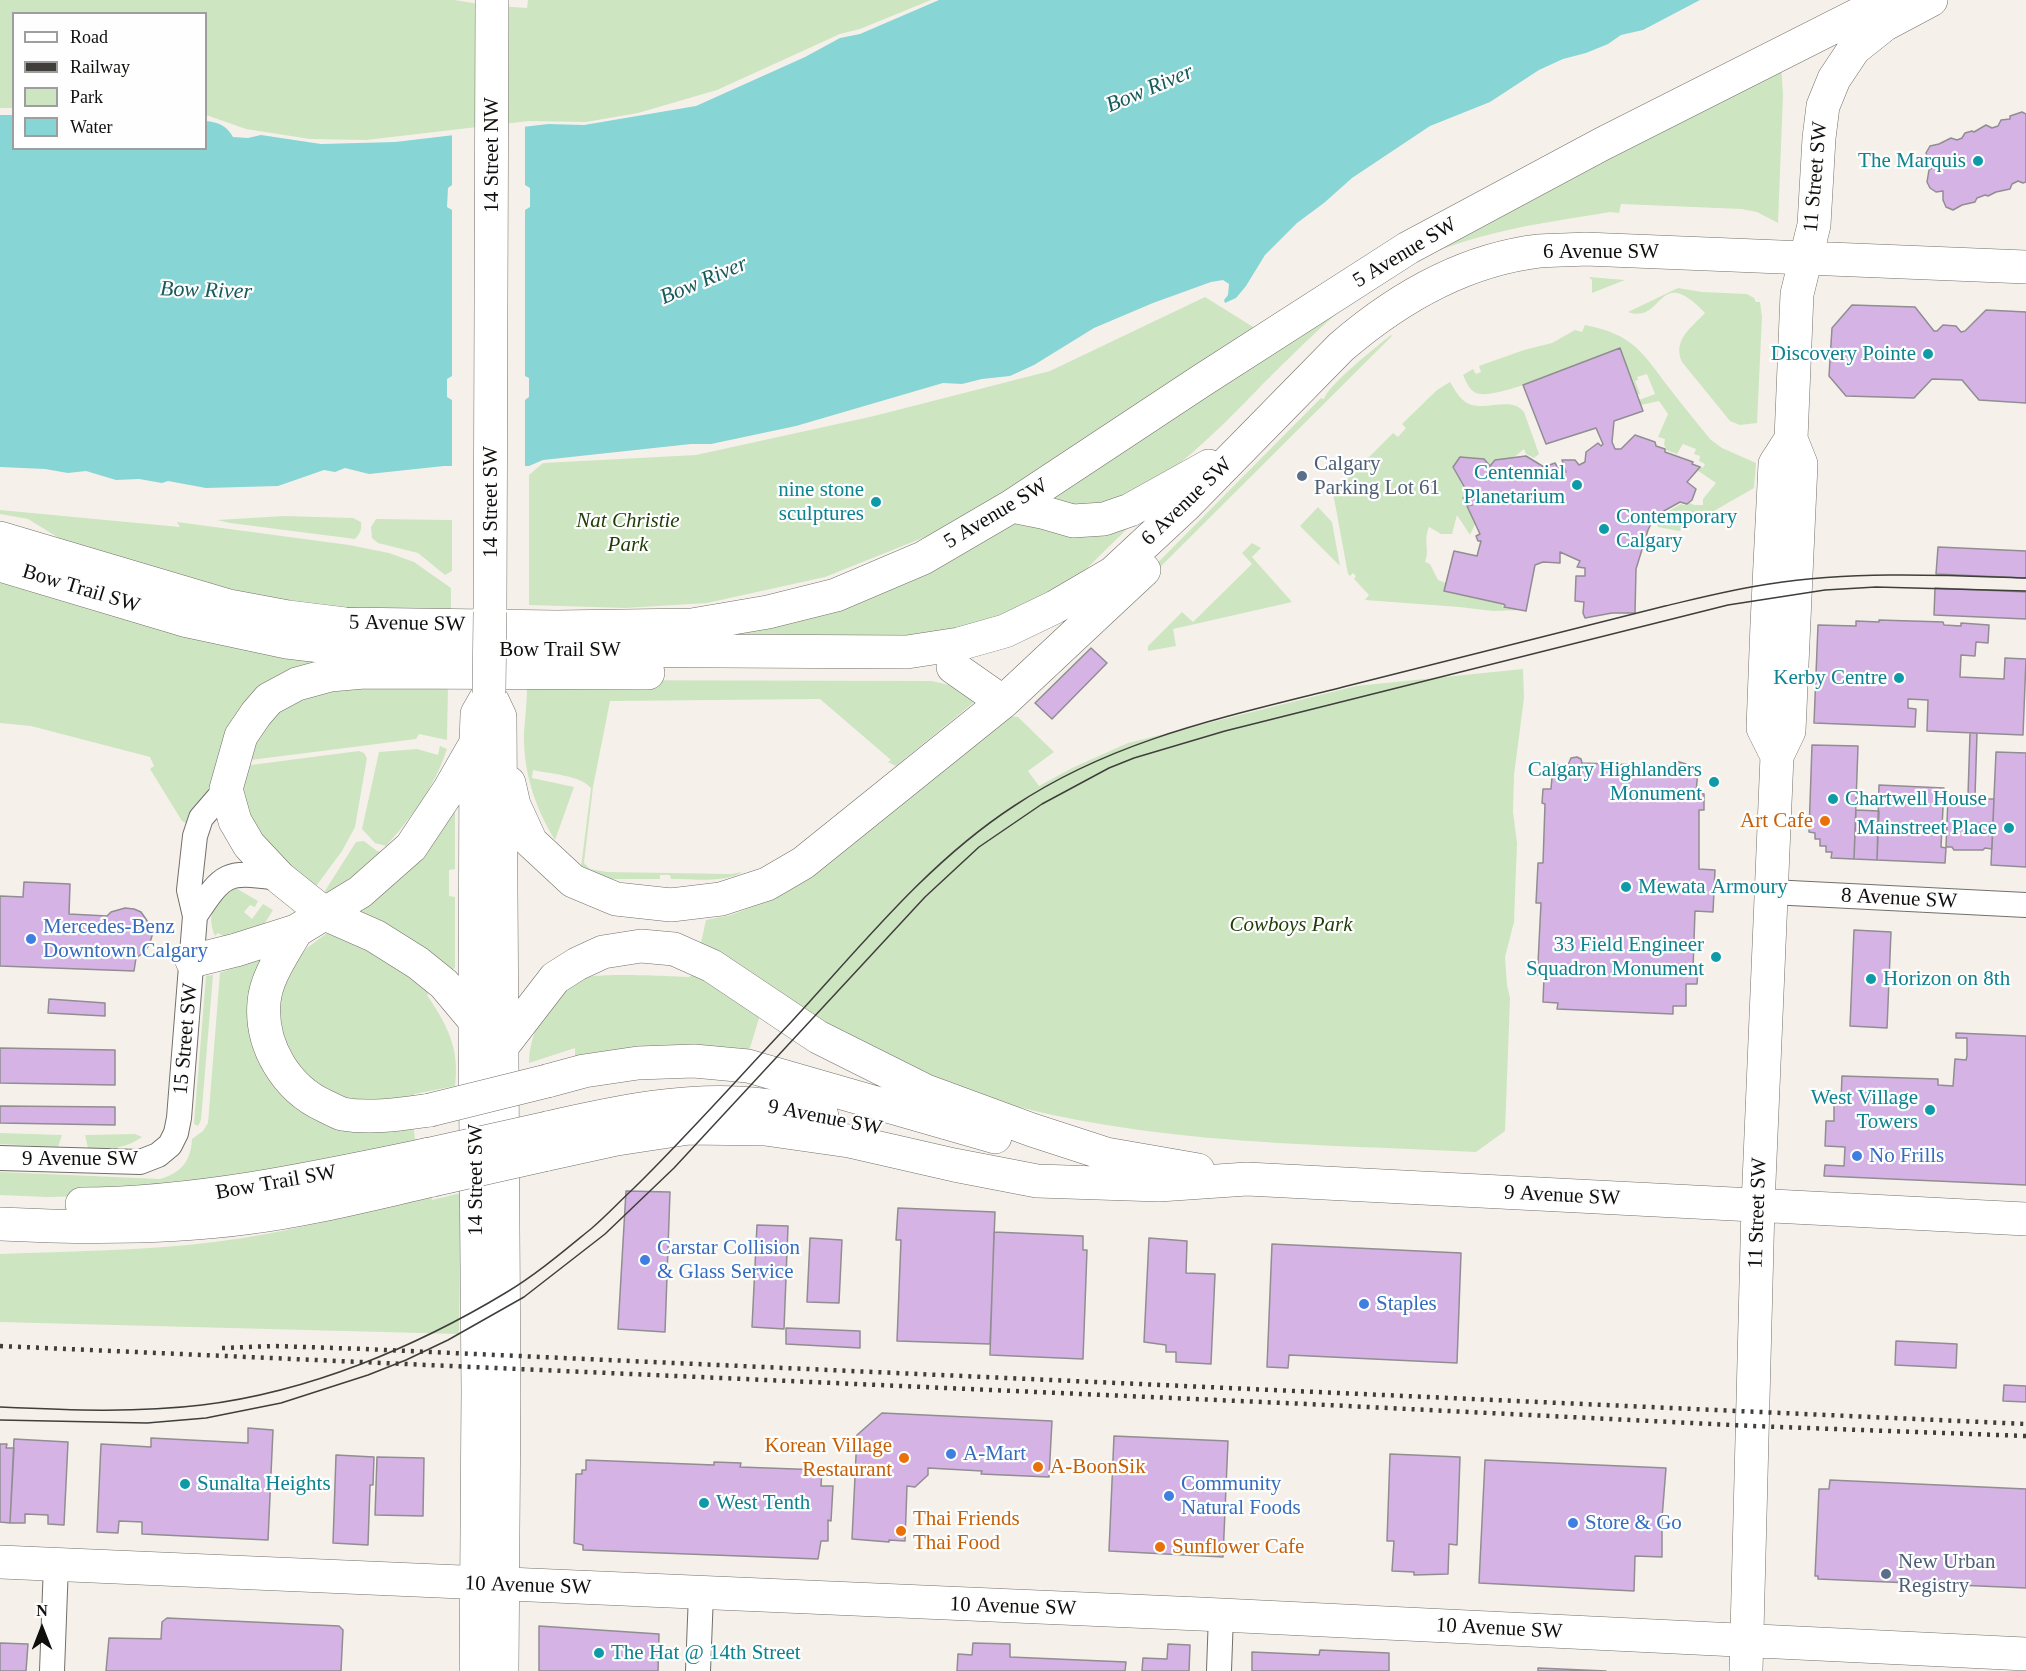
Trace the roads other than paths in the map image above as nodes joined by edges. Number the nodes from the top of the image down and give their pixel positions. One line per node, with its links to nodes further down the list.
1 (1887, 0): 8 (main road, 5 Avenue SW)
2 (1931, 0): 4 (main road, 11 Street SW)
3 (487, 4): 6 (main road, 14 Street NW)
4 (1806, 259): 5 (main road, 6 Avenue SW); 7 (main road, 6 Avenue SW); 18 (main road, 11 Street SW)
5 (2026, 267)
6 (492, 310): 15 (main road, 14 Street SW, bridge)
7 (1242, 447): 8 (main road); 9 (main road, 6 Avenue SW)
8 (1012, 506): 10 (main road, 5 Avenue SW)
9 (1185, 506): 12 (main road, 6 Avenue SW); 14 (main road)
10 (0, 538)
11 (0, 565): 12 (main road, Bow Trail SW)
12 (1113, 573): 13 (main road)
13 (953, 667): 14 (main road); 16 (main road)
14 (1003, 702): 15 (main road)
15 (488, 742): 20 (main road); 24 (main road, 14 Street SW); 25 (main road, 14 Street SW)
16 (226, 789): 17 (main road); 21 (street, 15 Street SW)
17 (280, 879): 20 (main road); 21 (street)
18 (1771, 892): 19 (street, 8 Avenue SW); 32 (main road, 11 Street SW)
19 (2026, 905)
20 (325, 914): 22 (main road); 24 (main road)
21 (195, 916): 23 (street, 15 Street SW)
22 (296, 931): 23 (main road); 30 (main road, bridge)
23 (192, 961): 27 (street, 15 Street SW)
24 (475, 1021): 37 (main road, 14 Street SW)
25 (501, 1048): 30 (main road); 37 (main road, 14 Street SW)
26 (545, 1141): 29 (main road, Bow Trail SW, bridge); 30 (main road, 9 Avenue SW)
27 (158, 1155): 28 (street, 9 Avenue SW)
28 (0, 1158)
29 (432, 1167): 31 (main road, Bow Trail SW); 34 (main road, Bow Trail SW)
30 (1102, 1168): 32 (main road, 9 Avenue SW)
31 (0, 1205)
32 (1758, 1206): 33 (main road, 9 Avenue SW); 41 (main road, 11 Street SW)
33 (2026, 1219)
34 (0, 1224)
35 (0, 1562): 36 (main road, 10 Avenue SW)
36 (56, 1564): 37 (main road, 10 Avenue SW); 42 (street)
37 (489, 1584): 38 (main road, 10 Avenue SW); 43 (main road, 14 Street SW); 44 (main road, 14 Street SW)
38 (701, 1593): 39 (main road, 10 Avenue SW); 45 (street)
39 (1221, 1615): 41 (main road, 10 Avenue SW); 46 (street)
40 (2026, 1654): 41 (main road, 10 Avenue SW)
41 (1746, 1656)
42 (52, 1671)
43 (476, 1671)
44 (502, 1671)
45 (698, 1671)
46 (1219, 1671)

